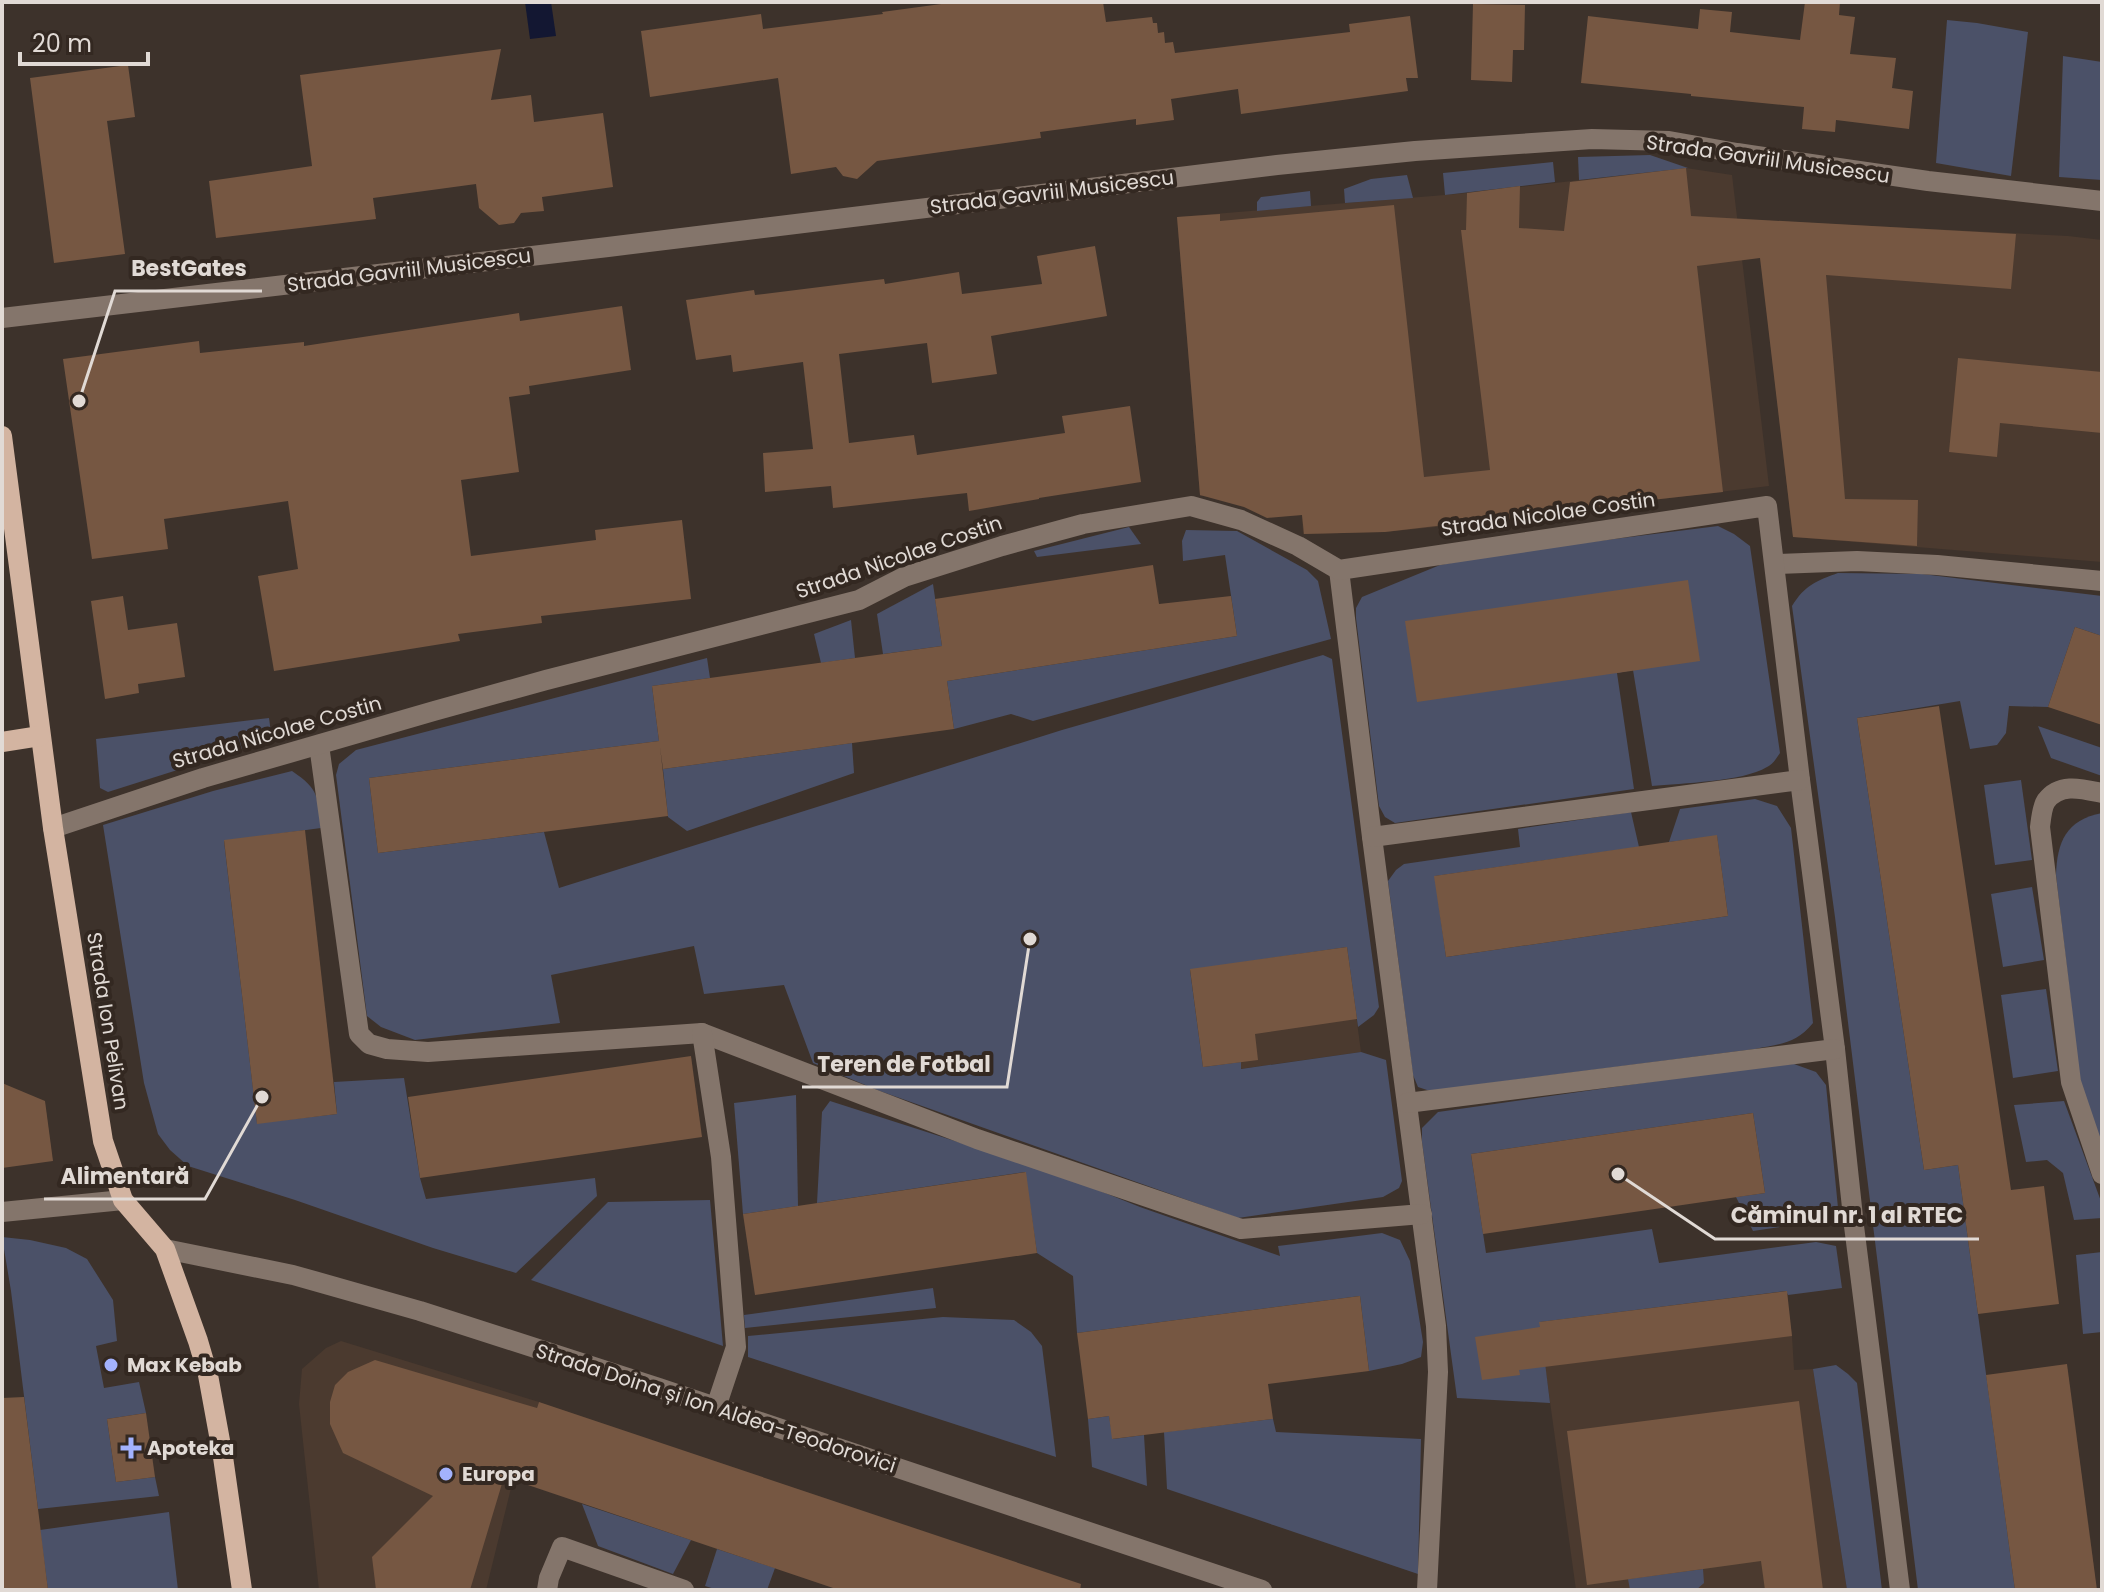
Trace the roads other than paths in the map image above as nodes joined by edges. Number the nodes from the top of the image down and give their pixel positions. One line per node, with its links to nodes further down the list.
1 (2102, 201): 2 (street, Strada Gavriil Musicescu)
2 (2, 318)
3 (2, 436): 7 (main road, Strada Ion Pelivan)
4 (1775, 564): 5 (street, Strada Nicolae Costin); 6 (street); 10 (street)
5 (1339, 570): 9 (street, Strada Nicolae Costin); 13 (street)
6 (2102, 581)
7 (40, 736): 8 (main road); 12 (main road, Strada Ion Pelivan)
8 (2, 742)
9 (319, 745): 12 (street, Strada Nicolae Costin); 14 (street)
10 (1800, 780): 13 (street); 15 (street)
11 (2102, 793): 17 (street)
12 (53, 828): 18 (main road, Strada Ion Pelivan)
13 (1372, 837): 16 (street)
14 (702, 1033): 20 (street); 22 (street)
15 (1835, 1049): 16 (street); 28 (street)
16 (1407, 1103): 20 (street)
17 (2102, 1174)
18 (123, 1200): 19 (street); 21 (main road, Strada Ion Pelivan)
19 (2, 1212)
20 (1422, 1214): 27 (street)
21 (165, 1249): 22 (street, Strada Doina și Ion Aldea-Teodorovici); 23 (main road, Strada Ion Pelivan)
22 (716, 1407): 26 (street, Strada Doina și Ion Aldea-Teodorovici)
23 (242, 1590)
24 (547, 1590): 25 (street)
25 (684, 1590)
26 (1262, 1590)
27 (1427, 1590)
28 (1900, 1590)

